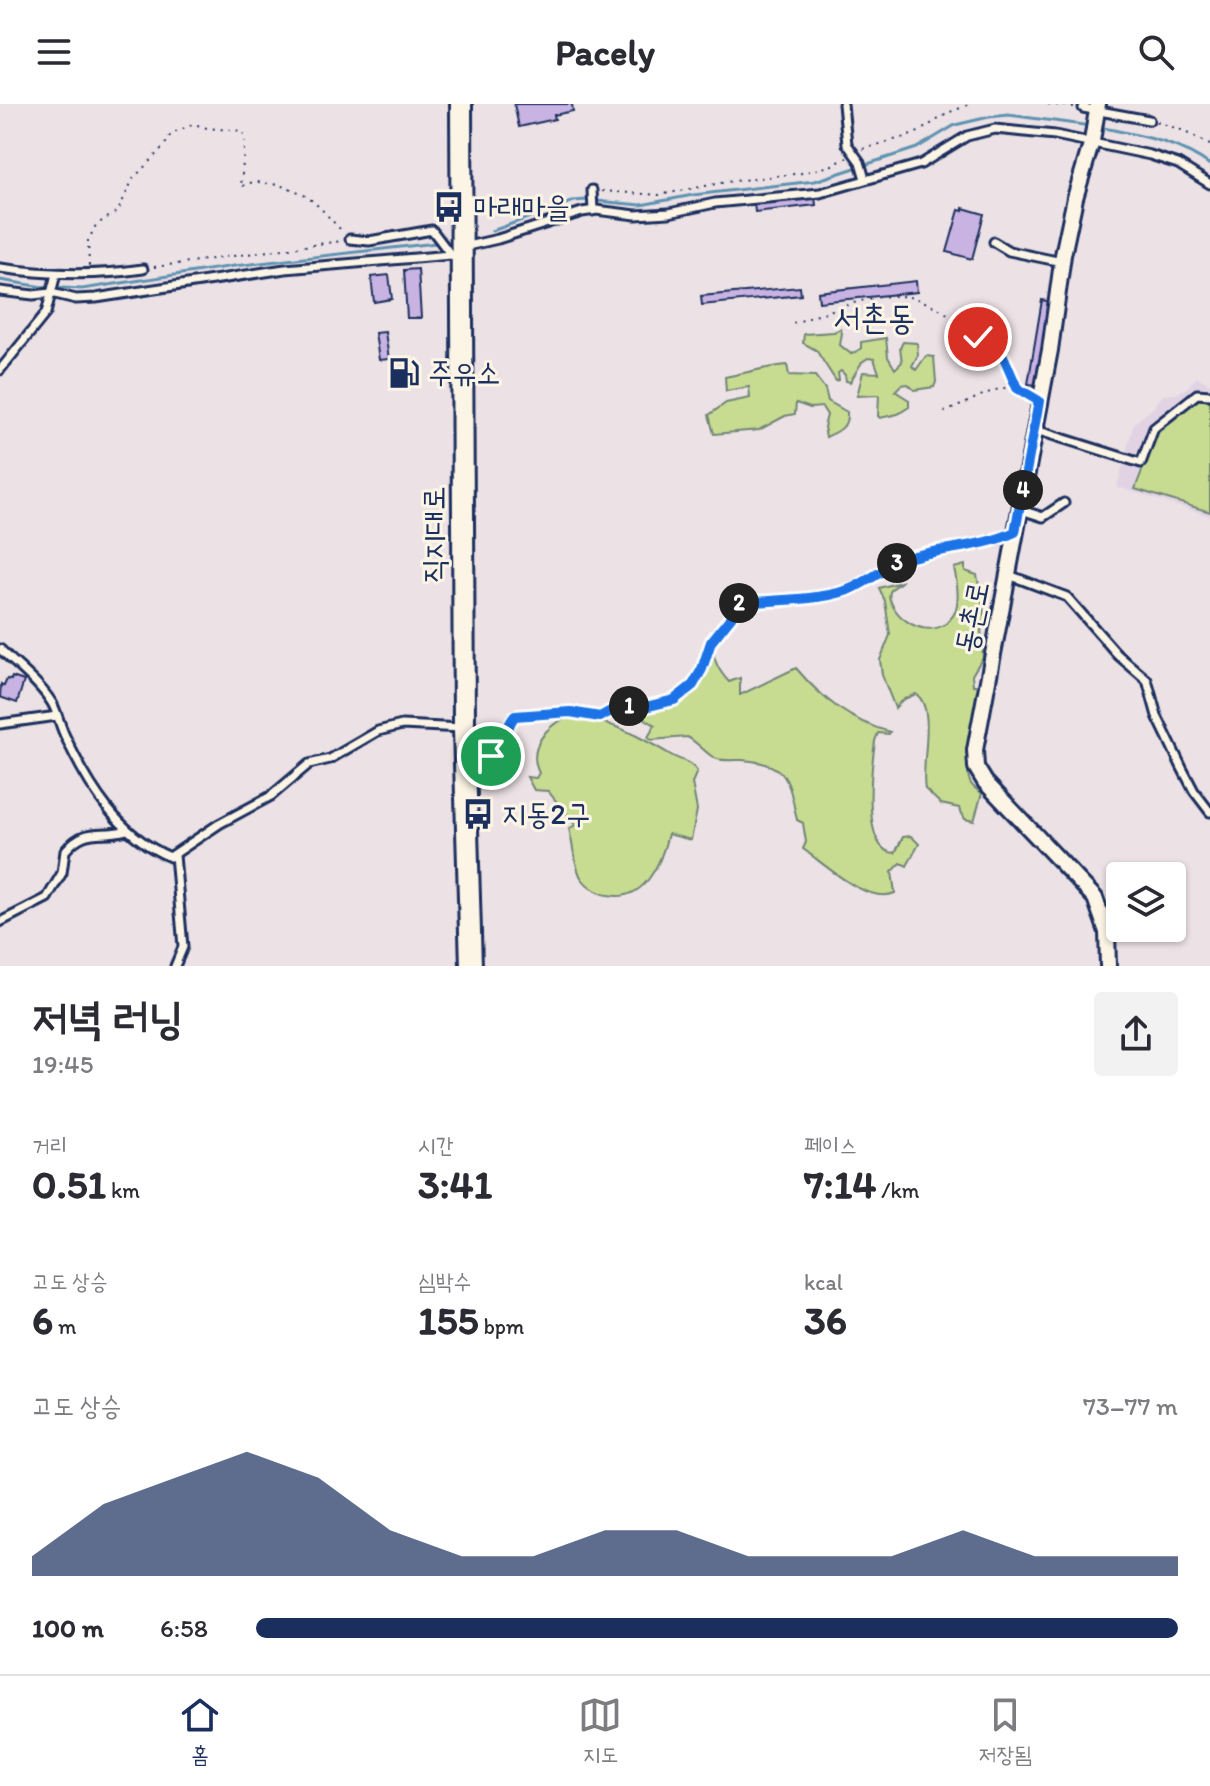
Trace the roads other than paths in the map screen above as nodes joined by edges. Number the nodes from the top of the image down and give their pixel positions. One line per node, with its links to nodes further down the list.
1 (461, 104): 12 (main road, 직지대로)
2 (843, 104): 6 (lane)
3 (1093, 107): 4 (lane); 5 (street, 동촌로)
4 (1149, 120)
5 (1092, 141): 6 (lane); 7 (lane); 13 (street, 동촌로)
6 (865, 179): 9 (lane)
7 (1210, 184)
8 (592, 190): 9 (lane)
9 (593, 211): 12 (lane)
10 (350, 239): 12 (lane)
11 (994, 242): 13 (lane)
12 (457, 251): 18 (lane); 29 (main road, 직지대로)
13 (1062, 262): 21 (street, 동촌로)
14 (0, 268): 16 (lane)
15 (143, 269): 16 (lane)
16 (56, 274): 18 (lane)
17 (0, 291): 18 (lane)
18 (51, 293): 19 (lane)
19 (0, 370)
20 (1210, 395): 21 (lane)
21 (1034, 429): 23 (street, 동촌로)
22 (1064, 503): 23 (lane)
23 (1019, 509): 24 (street, 동촌로)
24 (1015, 532): 25 (street, 동촌로); 30 (lane)
25 (1007, 574): 31 (lane); 37 (street, 동촌로)
26 (0, 649): 27 (lane)
27 (57, 716): 28 (lane); 32 (lane)
28 (0, 724)
29 (464, 728): 33 (lane); 36 (main road, 직지대로)
30 (491, 756)
31 (1210, 812)
32 (127, 830): 33 (lane); 34 (lane)
33 (175, 855): 35 (lane)
34 (0, 922)
35 (175, 966)
36 (471, 966)
37 (1108, 966)

